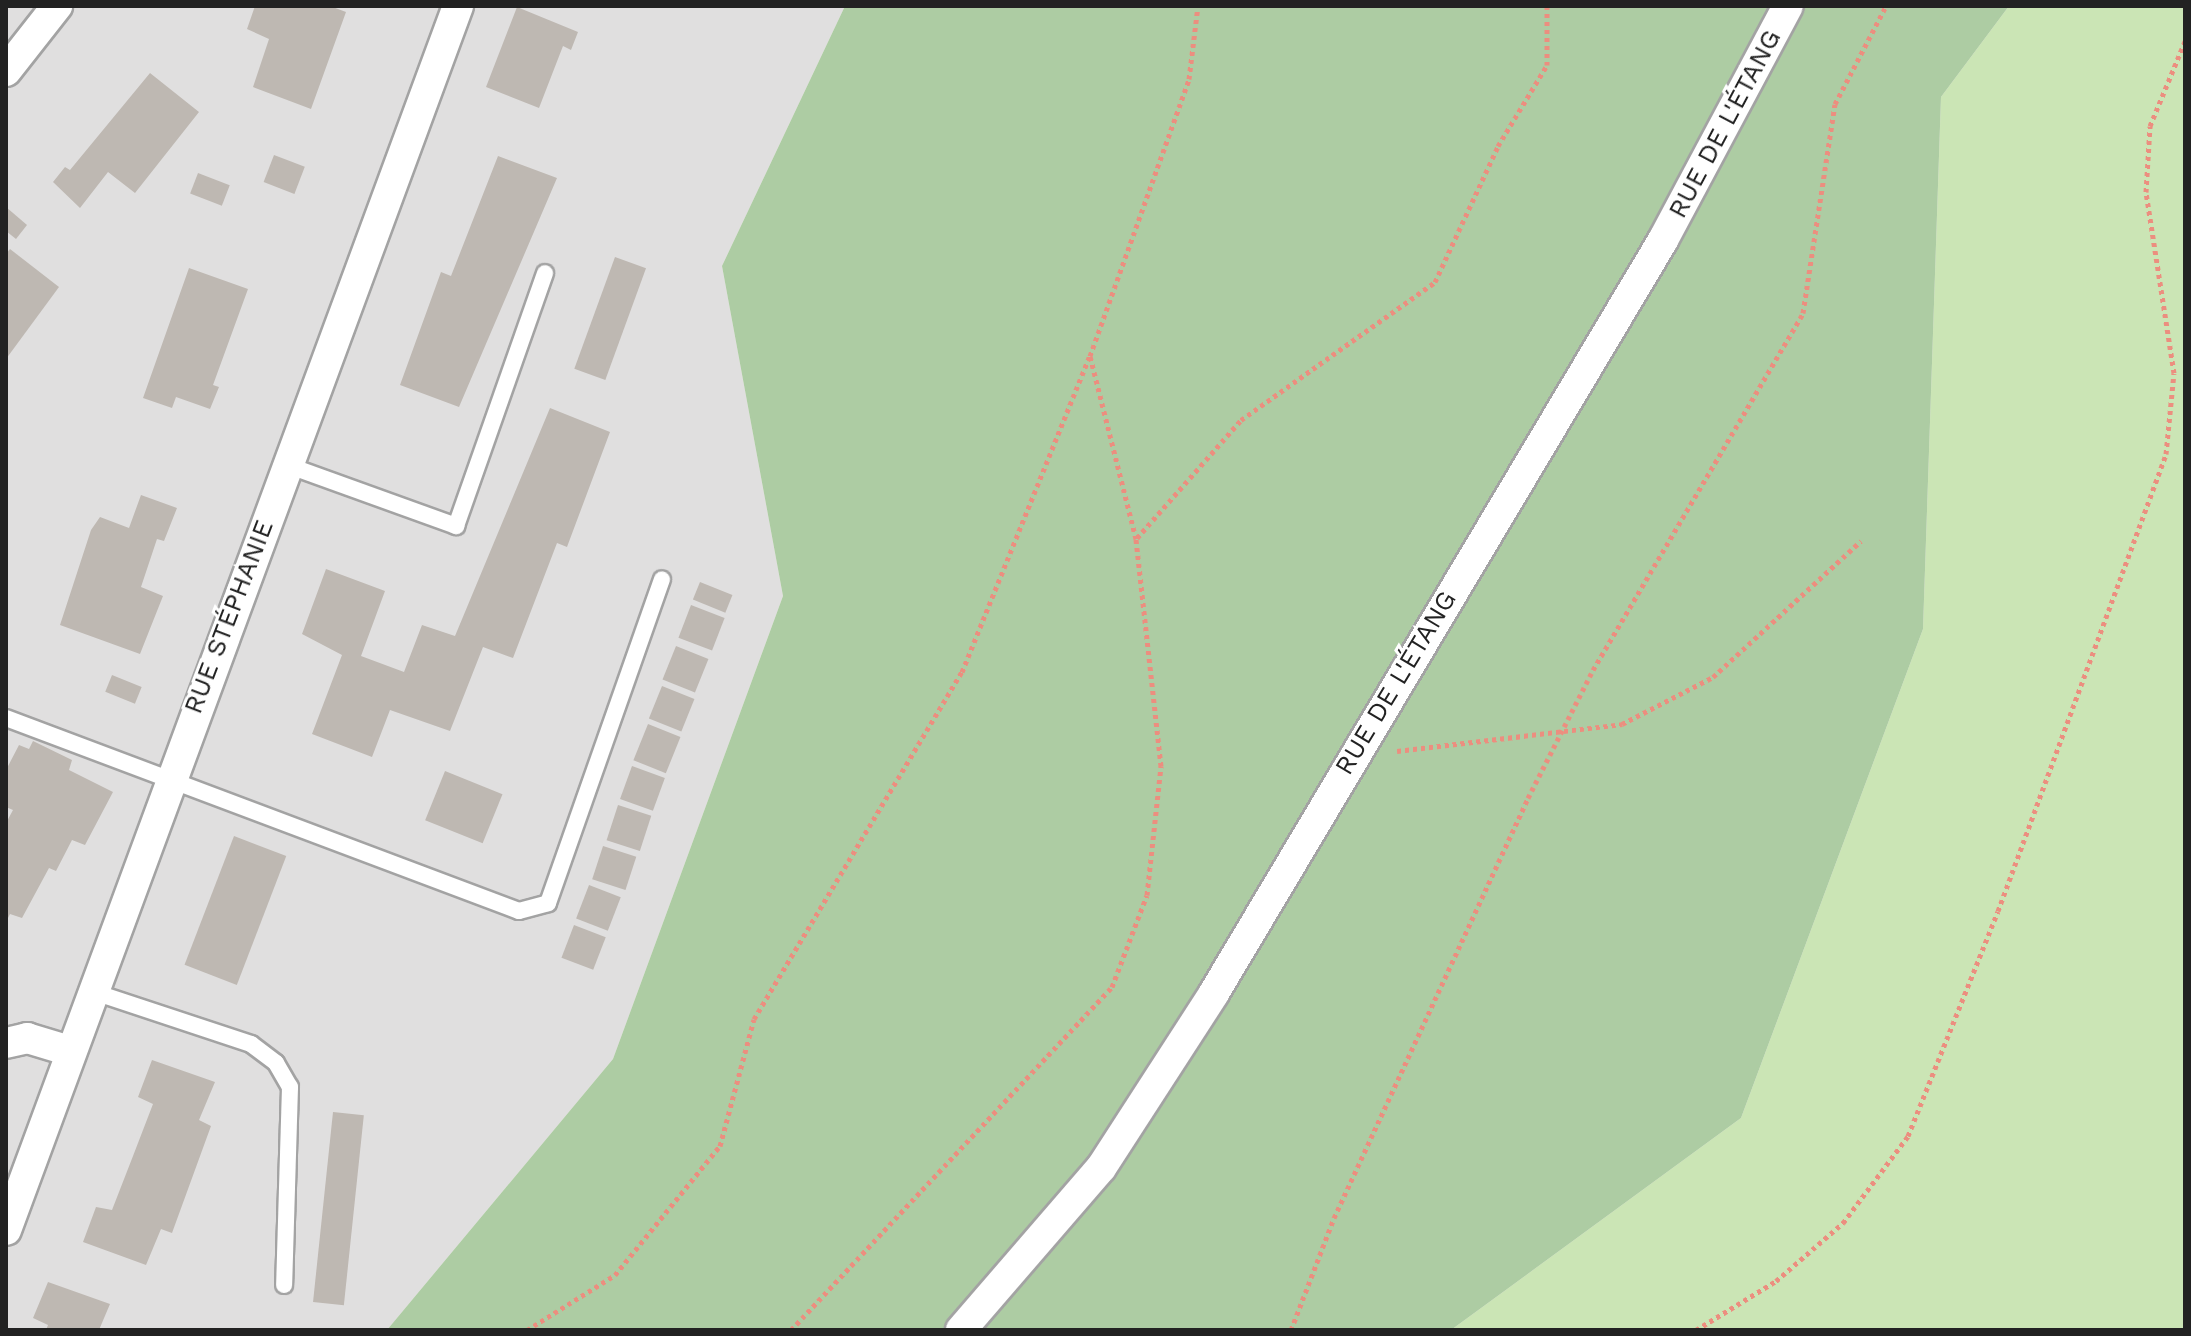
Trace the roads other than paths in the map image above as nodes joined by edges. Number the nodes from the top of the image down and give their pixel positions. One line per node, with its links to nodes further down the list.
1 (57, 6): 4 (street)
2 (458, 6): 6 (street, RUE STÉPHANIE)
3 (1788, 6): 15 (street, RUE DE L'ÉTANG)
4 (6, 71)
5 (545, 273): 6 (lane)
6 (287, 465): 9 (street, RUE STÉPHANIE)
7 (662, 580): 9 (lane)
8 (6, 718): 9 (lane)
9 (168, 780): 10 (street, RUE STÉPHANIE)
10 (91, 991): 12 (street, RUE STÉPHANIE); 14 (lane)
11 (6, 1043): 12 (street)
12 (70, 1051): 13 (street, RUE STÉPHANIE)
13 (6, 1230)
14 (284, 1285)
15 (961, 1330)

